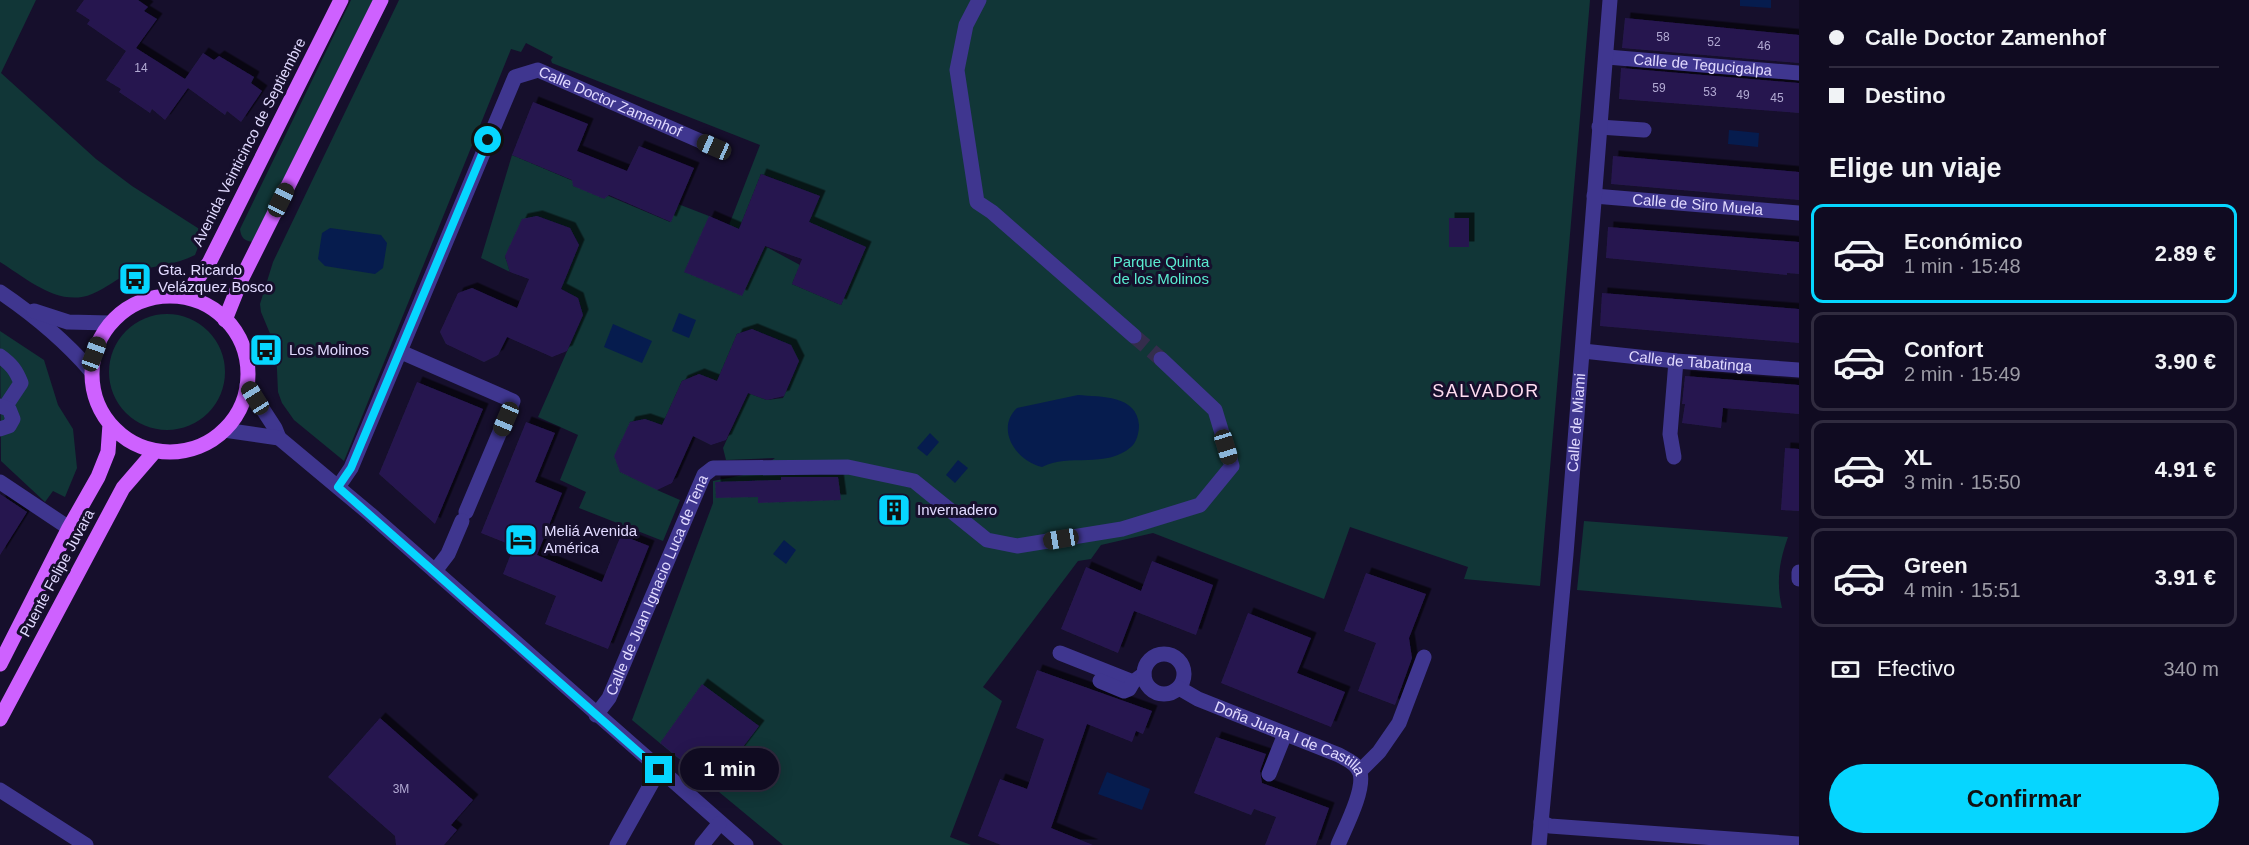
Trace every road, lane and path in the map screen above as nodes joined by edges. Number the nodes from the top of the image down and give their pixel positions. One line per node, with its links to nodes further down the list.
1 (341, 0): 13 (main road, Avenida Veinticinco de Septiembre)
2 (381, 0): 15 (main road)
3 (979, 0): 17 (street)
4 (1610, 0): 5 (street, Calle de Miami)
5 (1607, 57): 6 (street, Calle de Tegucigalpa); 7 (street, Calle de Miami)
6 (1799, 73)
7 (1599, 127): 8 (street); 10 (street, Calle de Miami)
8 (1644, 129)
9 (714, 147): 19 (street, Calle Doctor Zamenhof)
10 (1594, 196): 11 (street, Calle de Siro Muela); 18 (street, Calle de Miami)
11 (1799, 213)
12 (0, 292): 14 (street)
13 (184, 297): 15 (main road); 16 (main road)
14 (14, 302): 16 (street); 24 (street)
15 (225, 320): 25 (main road)
16 (110, 323): 24 (main road)
17 (1134, 336)
18 (1583, 351): 22 (street, Calle de Tabatinga); 53 (street, Calle de Miami)
19 (400, 352): 35 (street, Calle Doctor Zamenhof); 37 (street)
20 (0, 356): 26 (street)
21 (1161, 359): 46 (street, Calle de Juan Ignacio Luca de Tena)
22 (1676, 361): 23 (street, Calle de Tabatinga); 33 (street)
23 (1799, 370)
24 (91, 371): 27 (main road)
25 (247, 385): 29 (main road); 30 (street, Calle de Juan Ignacio Luca de Tena)
26 (3, 407): 28 (street)
27 (110, 424): 32 (main road); 36 (main road, Puente Felipe Juvara)
28 (5, 428): 31 (street)
29 (224, 430): 30 (street); 32 (main road)
30 (279, 438): 35 (street, Calle de Juan Ignacio Luca de Tena)
31 (0, 445)
32 (155, 451): 47 (main road, Puente Felipe Juvara)
33 (1674, 457)
34 (0, 482): 36 (street)
35 (338, 487): 37 (street, Calle de Juan Ignacio Luca de Tena)
36 (69, 528): 42 (main road, Puente Felipe Juvara)
37 (435, 571): 46 (street, Calle de Juan Ignacio Luca de Tena)
38 (1799, 572): 39 (street)
39 (1799, 579)
40 (1060, 653): 43 (street, Doña Juana I de Castilla)
41 (1424, 657): 50 (street)
42 (0, 664)
43 (1138, 678): 44 (street); 45 (street, Doña Juana I de Castilla); 45 (street)
44 (1100, 681)
45 (1179, 688): 48 (street, Doña Juana I de Castilla)
46 (596, 715): 49 (street, Calle de Juan Ignacio Luca de Tena)
47 (0, 719)
48 (1285, 734): 50 (street, Doña Juana I de Castilla); 51 (street)
49 (659, 770): 54 (street, Calle de Juan Ignacio Luca de Tena); 57 (street)
50 (1360, 771): 60 (street, Doña Juana I de Castilla)
51 (1269, 774)
52 (0, 790): 56 (street)
53 (1541, 822): 55 (street); 61 (street, Calle de Miami)
54 (719, 824): 58 (street); 59 (street, Calle de Juan Ignacio Luca de Tena)
55 (1799, 844)
56 (86, 845)
57 (617, 845)
58 (702, 845)
59 (746, 845)
60 (1338, 845)
61 (1539, 845)

